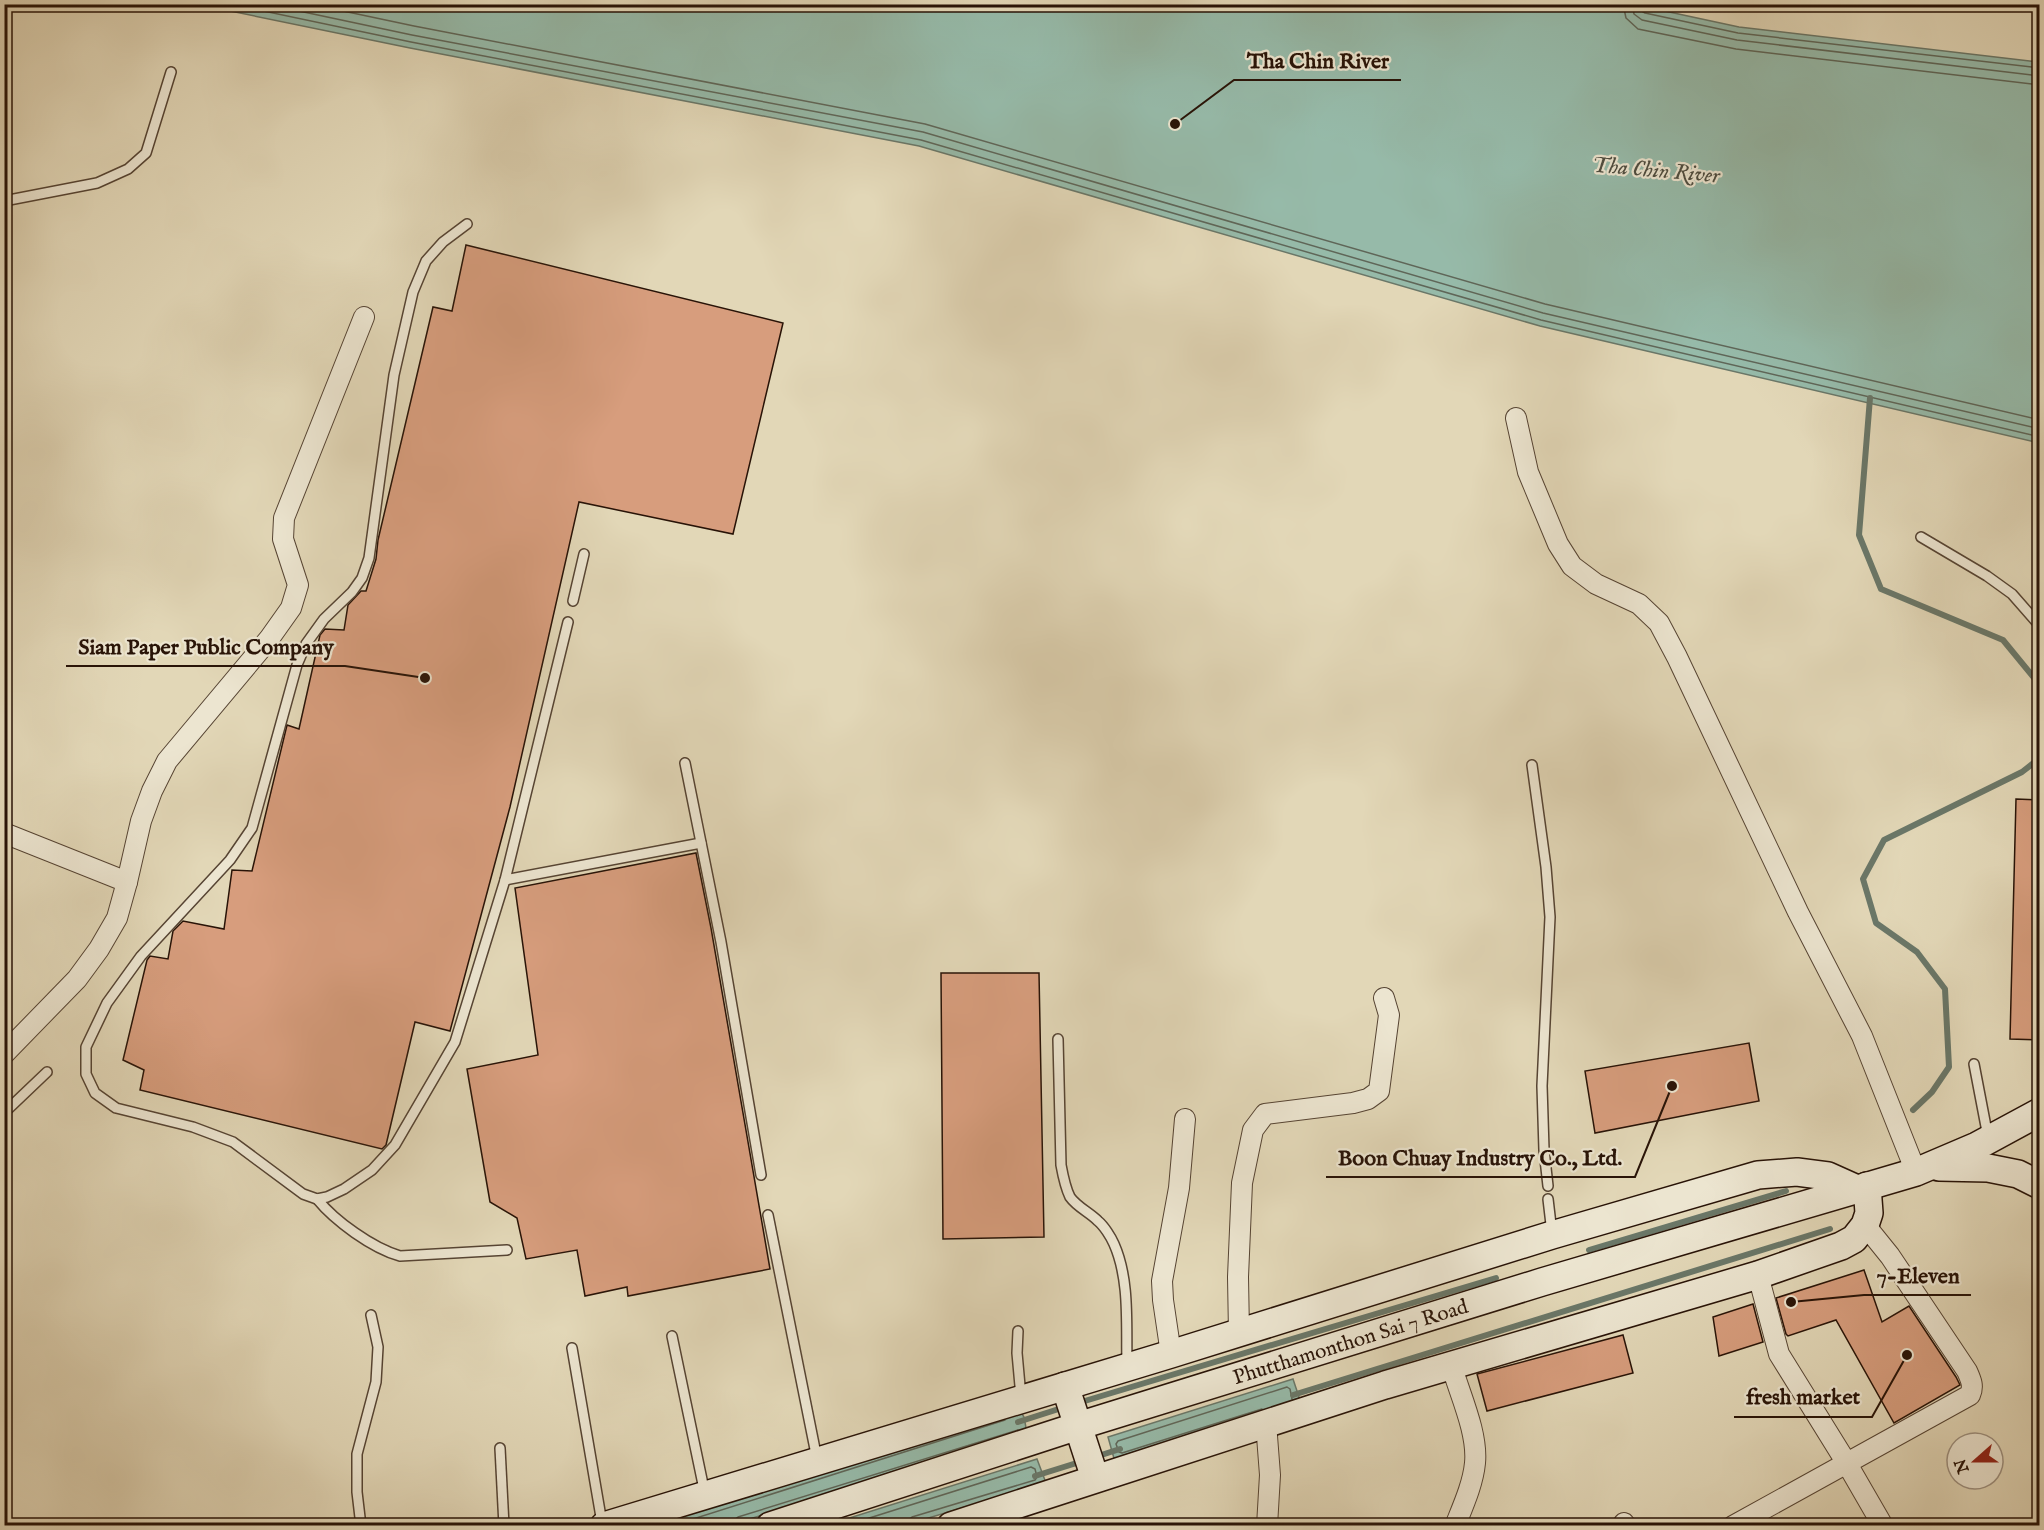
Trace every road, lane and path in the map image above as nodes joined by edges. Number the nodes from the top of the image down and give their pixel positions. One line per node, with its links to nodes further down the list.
1 (171, 72): 2 (lane)
2 (4, 201)
3 (467, 224): 31 (lane)
4 (364, 317): 16 (street)
5 (1516, 418): 26 (street)
6 (1921, 537): 10 (lane)
7 (584, 554): 8 (lane)
8 (573, 601)
9 (568, 622): 15 (lane)
10 (2040, 626)
11 (685, 763): 14 (lane)
12 (1532, 765): 29 (lane)
13 (4, 833): 16 (street)
14 (701, 843): 15 (lane); 27 (lane)
15 (505, 880): 31 (lane)
16 (128, 882): 19 (street)
17 (1384, 998): 41 (street)
18 (1058, 1040): 45 (lane)
19 (4, 1054)
20 (1974, 1064): 25 (lane)
21 (47, 1072): 23 (lane)
22 (2040, 1112): 25 (main road, Phutthamonthon Sai 7 Road)
23 (4, 1113)
24 (1185, 1119): 44 (street)
25 (1988, 1140): 26 (main road, Phutthamonthon Sai 7 Road)
26 (1924, 1169): 28 (main road, Phutthamonthon Sai 7 Road); 30 (main road, Phutthamonthon Sai 7 Road)
27 (761, 1175)
28 (2040, 1185)
29 (1548, 1186)
30 (1862, 1187): 34 (main road); 35 (main road); 38 (main road, Phutthamonthon Sai 7 Road)
31 (317, 1199): 36 (lane)
32 (1548, 1199): 35 (lane)
33 (768, 1215): 52 (lane)
34 (1865, 1225): 37 (main road); 53 (street)
35 (1542, 1238): 38 (main road); 41 (main road)
36 (507, 1250)
37 (1758, 1275): 46 (main road); 53 (street)
38 (1542, 1282): 50 (main road, Phutthamonthon Sai 7 Road)
39 (371, 1315): 58 (lane)
40 (1018, 1330): 48 (lane)
41 (1239, 1333): 44 (main road)
42 (672, 1336): 55 (lane)
43 (572, 1348): 57 (lane)
44 (1171, 1354): 45 (main road)
45 (1127, 1366): 47 (main road)
46 (1452, 1367): 49 (main road); 63 (street)
47 (1065, 1386): 48 (main road); 50 (main road)
48 (1022, 1399): 52 (main road)
49 (1266, 1423): 54 (main road); 62 (street)
50 (1078, 1426): 54 (main road); 60 (main road, Phutthamonthon Sai 7 Road)
51 (500, 1448): 59 (lane)
52 (817, 1461): 55 (main road)
53 (1846, 1462): 64 (street); 65 (street)
54 (1095, 1478): 56 (main road)
55 (705, 1496): 57 (main road)
56 (982, 1520): 61 (main road)
57 (608, 1525)
58 (361, 1526)
59 (504, 1526)
60 (770, 1526)
61 (951, 1526)
62 (1267, 1526)
63 (1455, 1526)
64 (1734, 1526)
65 (1882, 1526)

